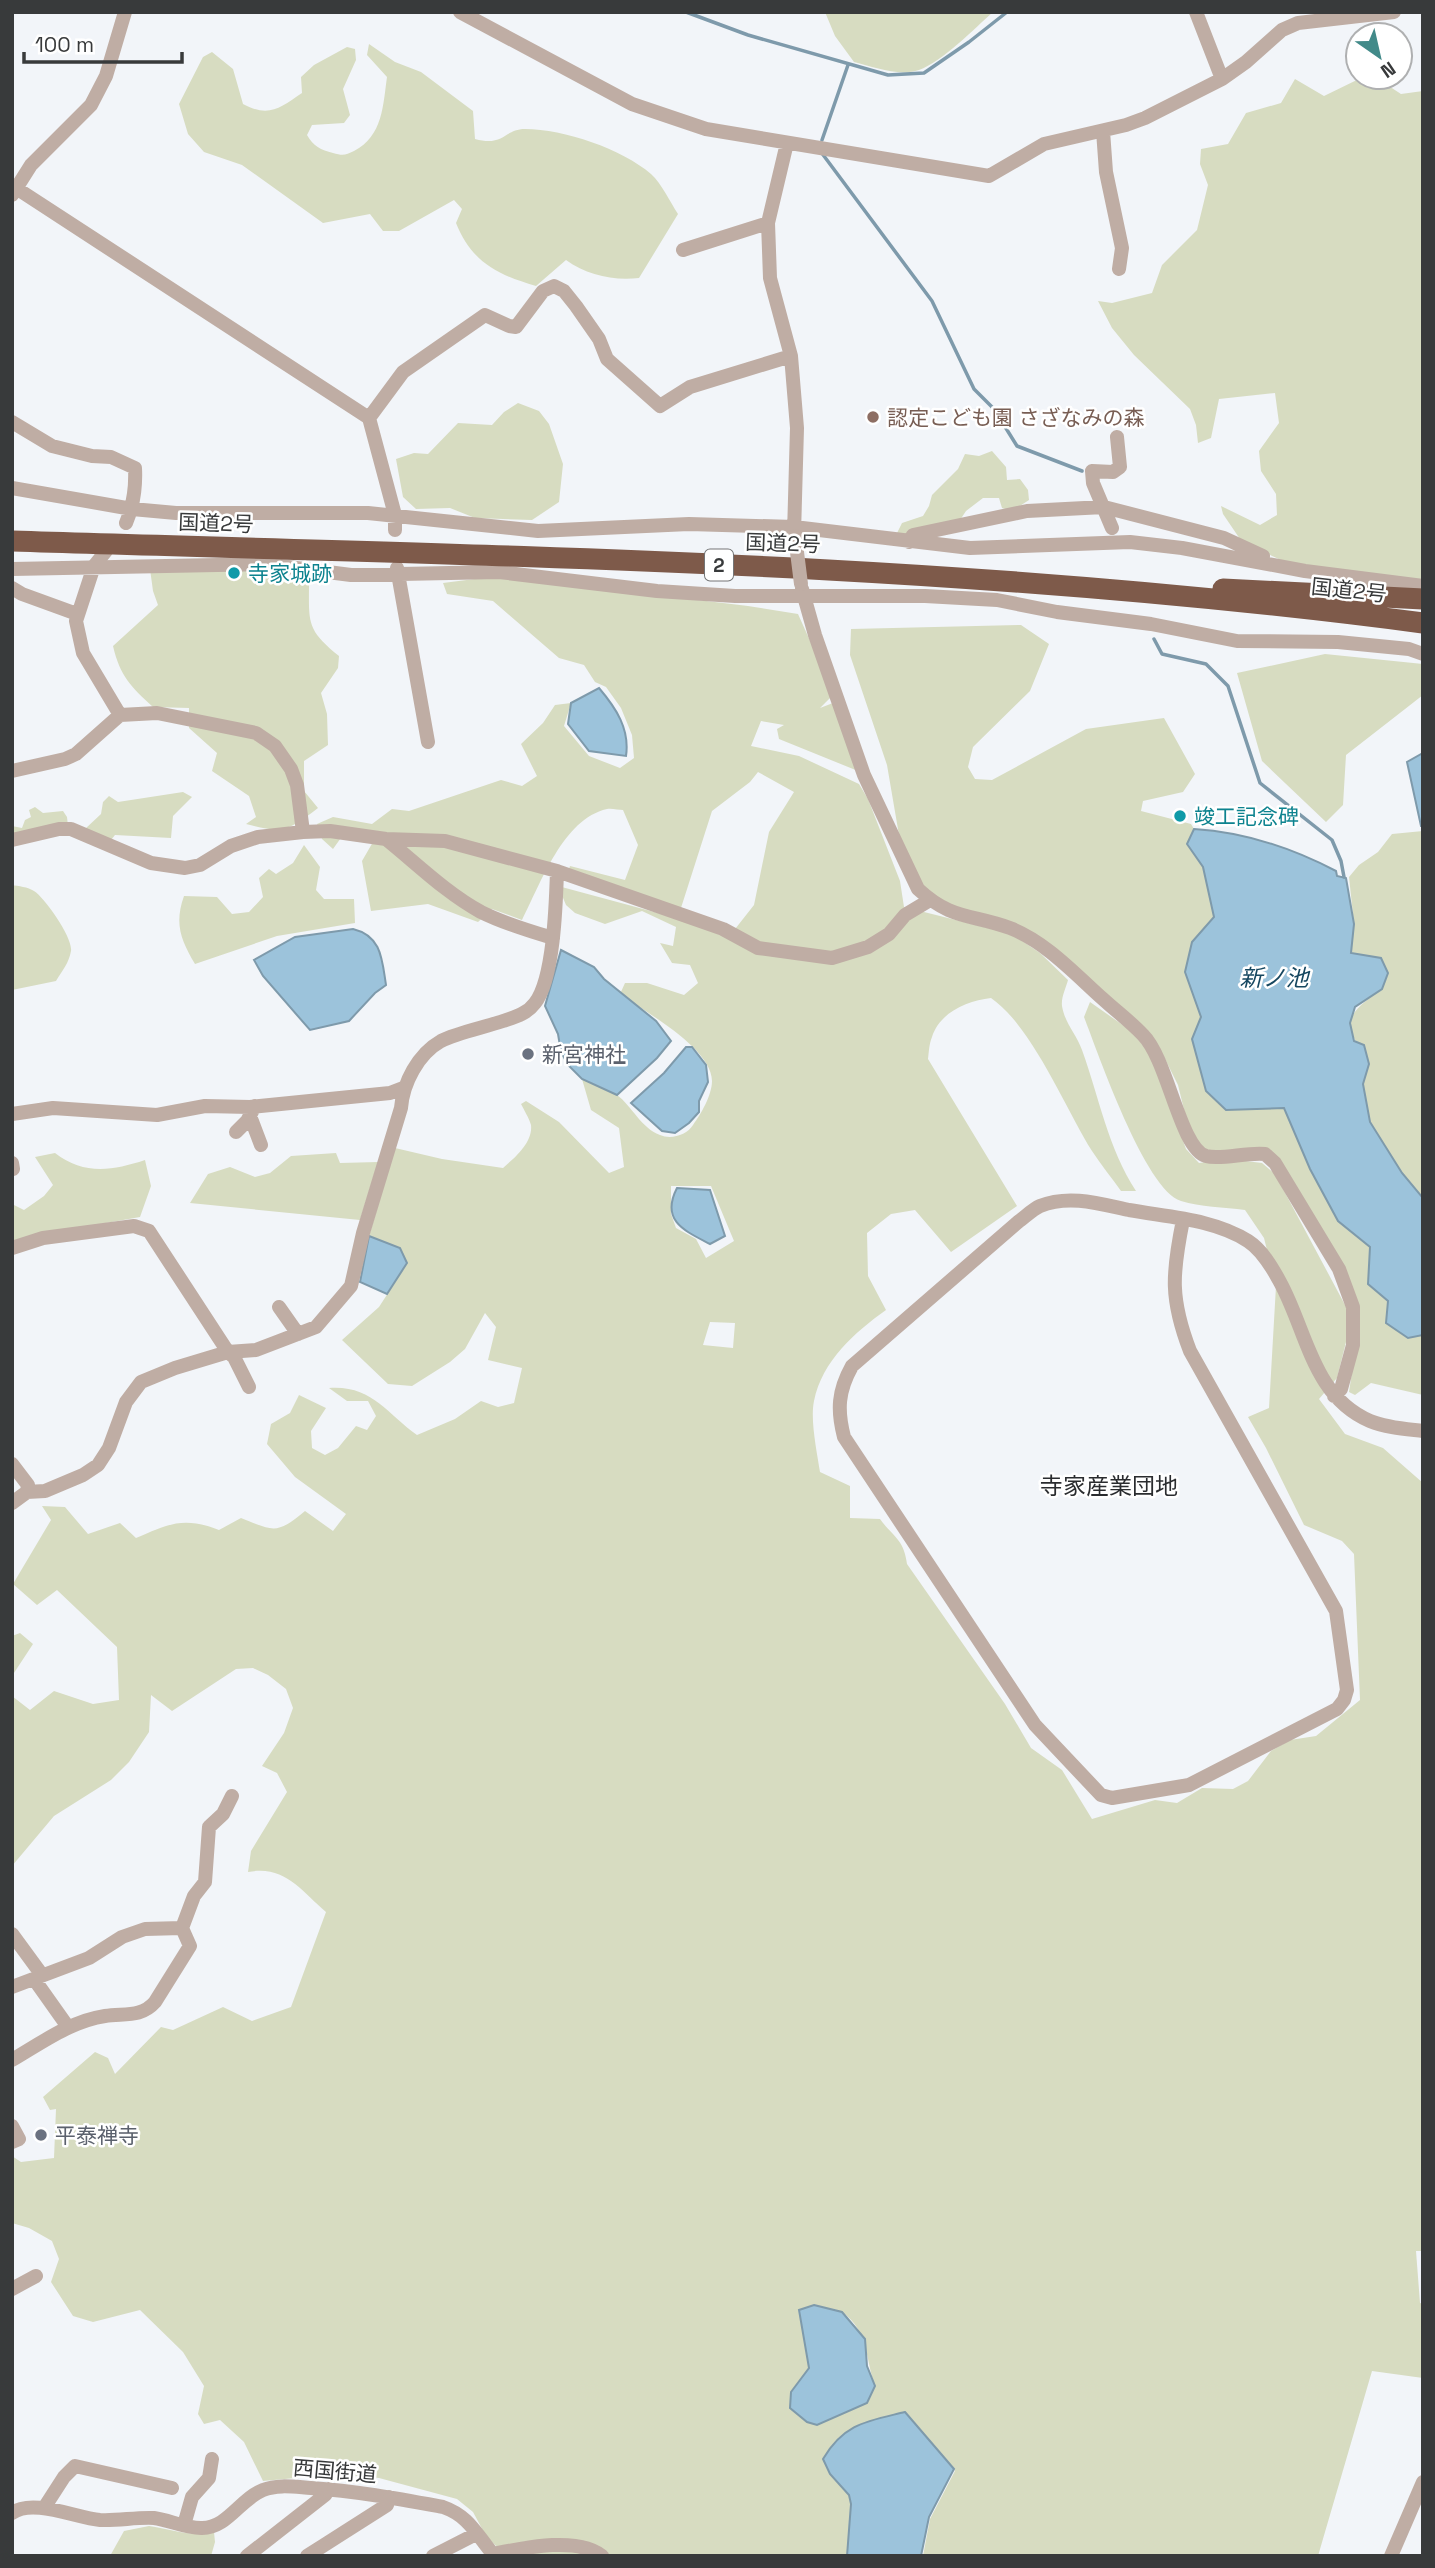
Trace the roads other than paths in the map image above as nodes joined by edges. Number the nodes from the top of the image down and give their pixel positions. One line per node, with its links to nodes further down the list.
1 (125, 12): 9 (street)
2 (460, 12): 5 (street)
3 (1196, 12): 6 (street)
4 (1394, 12): 6 (street)
5 (491, 19): 8 (street)
6 (1222, 79): 7 (street)
7 (1102, 131): 8 (street); 12 (street)
8 (787, 143): 10 (street)
9 (14, 191): 14 (street)
10 (768, 223): 11 (street); 13 (street)
11 (683, 250)
12 (1119, 268)
13 (791, 356): 14 (street); 24 (street)
14 (369, 418): 20 (street)
15 (12, 422): 19 (street)
16 (1117, 437): 18 (street)
17 (12, 488): 19 (street)
18 (1104, 507): 22 (street); 26 (street); 29 (street)
19 (132, 509): 20 (street); 21 (street)
20 (395, 515): 23 (street); 24 (street)
21 (126, 523)
22 (1112, 528)
23 (395, 530)
24 (794, 531): 26 (street); 34 (street, bridge)
25 (12, 541): 35 (highway, 国道2号 / 2)
26 (909, 542): 29 (street)
27 (106, 551): 28 (street)
28 (94, 566): 30 (street); 31 (street); 38 (street)
29 (1280, 566): 32 (street)
30 (397, 568): 34 (street); 43 (street)
31 (12, 569)
32 (1423, 586)
33 (12, 588): 38 (street)
34 (802, 590): 41 (street); 49 (street)
35 (1133, 590): 36 (highway, 国道2号 / 2); 37 (highway)
36 (1196, 598): 39 (highway, 国道2号 / 2); 40 (highway)
37 (1423, 599)
38 (77, 614): 42 (street)
39 (1423, 623)
40 (1423, 639)
41 (1423, 654)
42 (120, 715): 44 (street); 45 (street)
43 (428, 742)
44 (12, 771)
45 (303, 832): 46 (street); 47 (street)
46 (386, 839): 48 (street); 50 (street)
47 (12, 840)
48 (557, 871): 49 (street); 50 (street)
49 (930, 900): 62 (street)
50 (553, 938): 51 (street)
51 (403, 1088): 52 (street); 59 (street)
52 (252, 1111): 53 (street); 54 (street); 55 (street)
53 (12, 1114)
54 (236, 1132)
55 (261, 1145)
56 (1183, 1220): 56 (street); 62 (street)
57 (12, 1248): 60 (street)
58 (279, 1307): 59 (street)
59 (298, 1334): 60 (street)
60 (228, 1352): 61 (street); 65 (street)
61 (249, 1387)
62 (1334, 1396): 63 (street)
63 (1423, 1431)
64 (12, 1464): 65 (street)
65 (27, 1492): 66 (street)
66 (12, 1503)
67 (232, 1796): 68 (street)
68 (182, 1928): 70 (street); 72 (street)
69 (12, 1934): 70 (street)
70 (38, 1977): 71 (street); 72 (street)
71 (12, 1987)
72 (68, 2027): 73 (street)
73 (12, 2060)
74 (12, 2126): 75 (street)
75 (12, 2142)
76 (36, 2276): 77 (street)
77 (12, 2289)
78 (212, 2459): 85 (street)
79 (1423, 2482): 91 (street)
80 (172, 2488): 83 (street)
81 (329, 2489): 82 (street, 西国街道); 85 (street, 西国街道); 87 (street)
82 (390, 2497): 86 (street, 西国街道); 88 (street)
83 (44, 2508): 84 (street, 西国街道); 85 (street, 西国街道)
84 (12, 2514)
85 (184, 2525)
86 (476, 2534): 89 (street); 90 (street, 西国街道)
87 (247, 2556)
88 (307, 2556)
89 (433, 2556)
90 (603, 2556)
91 (1391, 2556)

